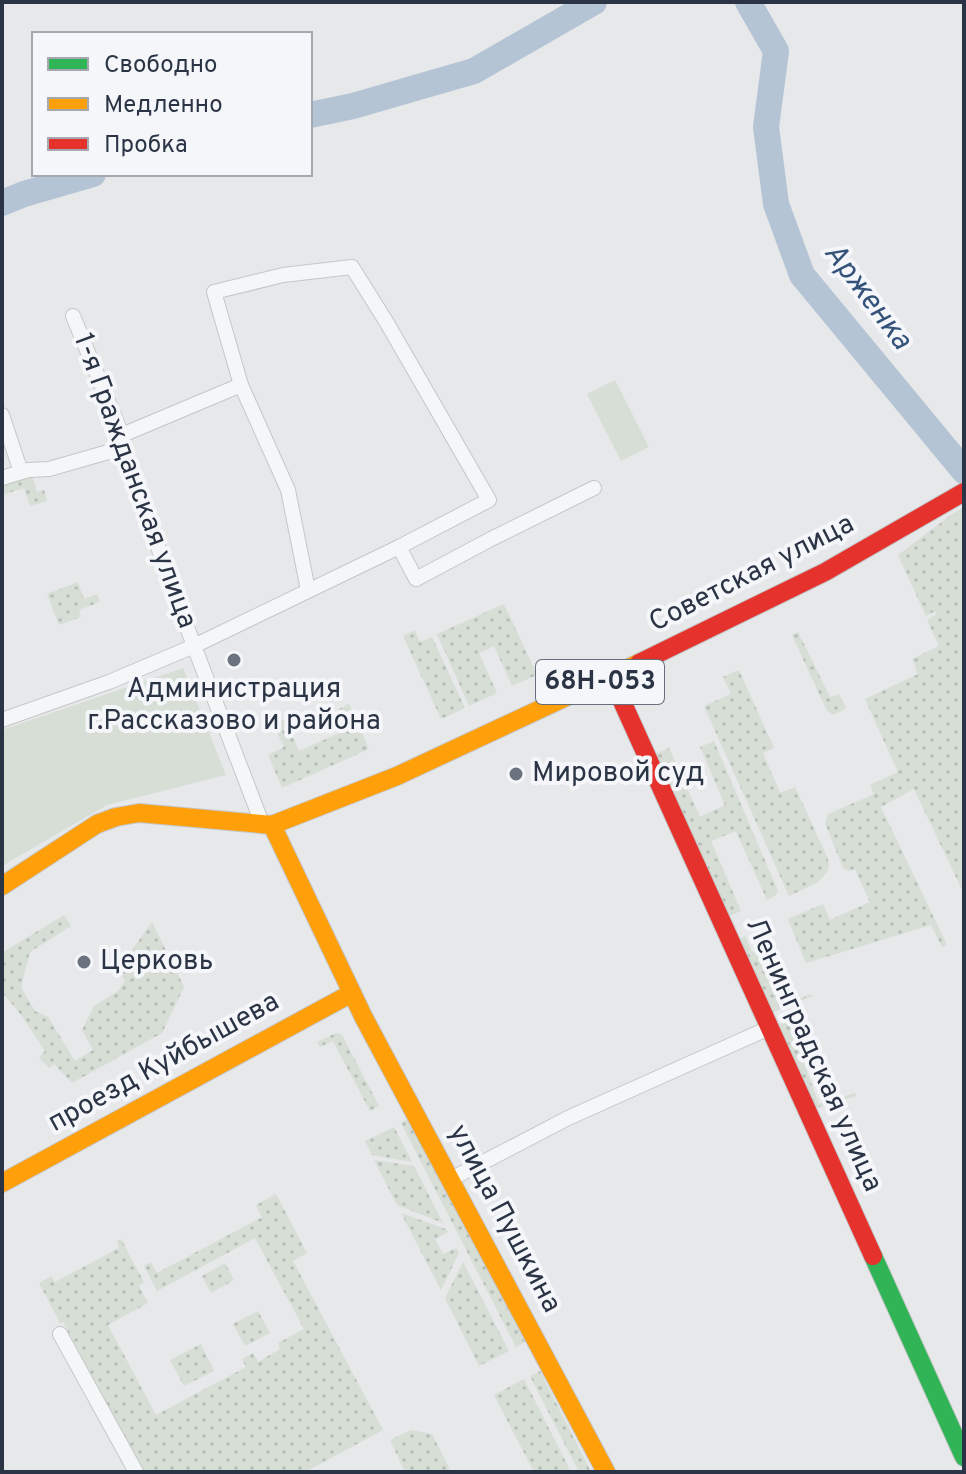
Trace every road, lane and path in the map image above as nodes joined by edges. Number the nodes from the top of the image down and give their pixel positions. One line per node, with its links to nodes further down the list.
1 (73, 316): 4 (street, 1-я Гражданская улица)
2 (241, 385): 4 (street); 9 (street); 10 (street)
3 (2, 415): 5 (street)
4 (122, 442): 5 (street); 11 (street, 1-я Гражданская улица)
5 (21, 472): 6 (street)
6 (2, 478)
7 (594, 488): 9 (street)
8 (964, 492): 12 (main road, Советская улица / 68Н-053)
9 (399, 547): 10 (street)
10 (308, 590): 11 (street)
11 (194, 646): 13 (street); 16 (street, 1-я Гражданская улица)
12 (611, 677): 15 (main road, Советская улица / 68Н-053); 19 (main road, Ленинградская улица)
13 (2, 720)
14 (348, 796): 15 (main road, Советская улица / 68Н-053)
15 (298, 815): 16 (main road, Советская улица / 68Н-053)
16 (267, 824): 17 (main road, 68Н-053); 18 (main road, улица Пушкина)
17 (2, 886)
18 (352, 993): 20 (main road, улица Пушкина); 21 (main road, проезд Куйбышева)
19 (769, 1028): 20 (street); 23 (main road, Ленинградская улица)
20 (451, 1179): 25 (main road, улица Пушкина)
21 (2, 1183)
22 (60, 1334): 24 (street)
23 (964, 1457)
24 (136, 1472)
25 (606, 1472)

